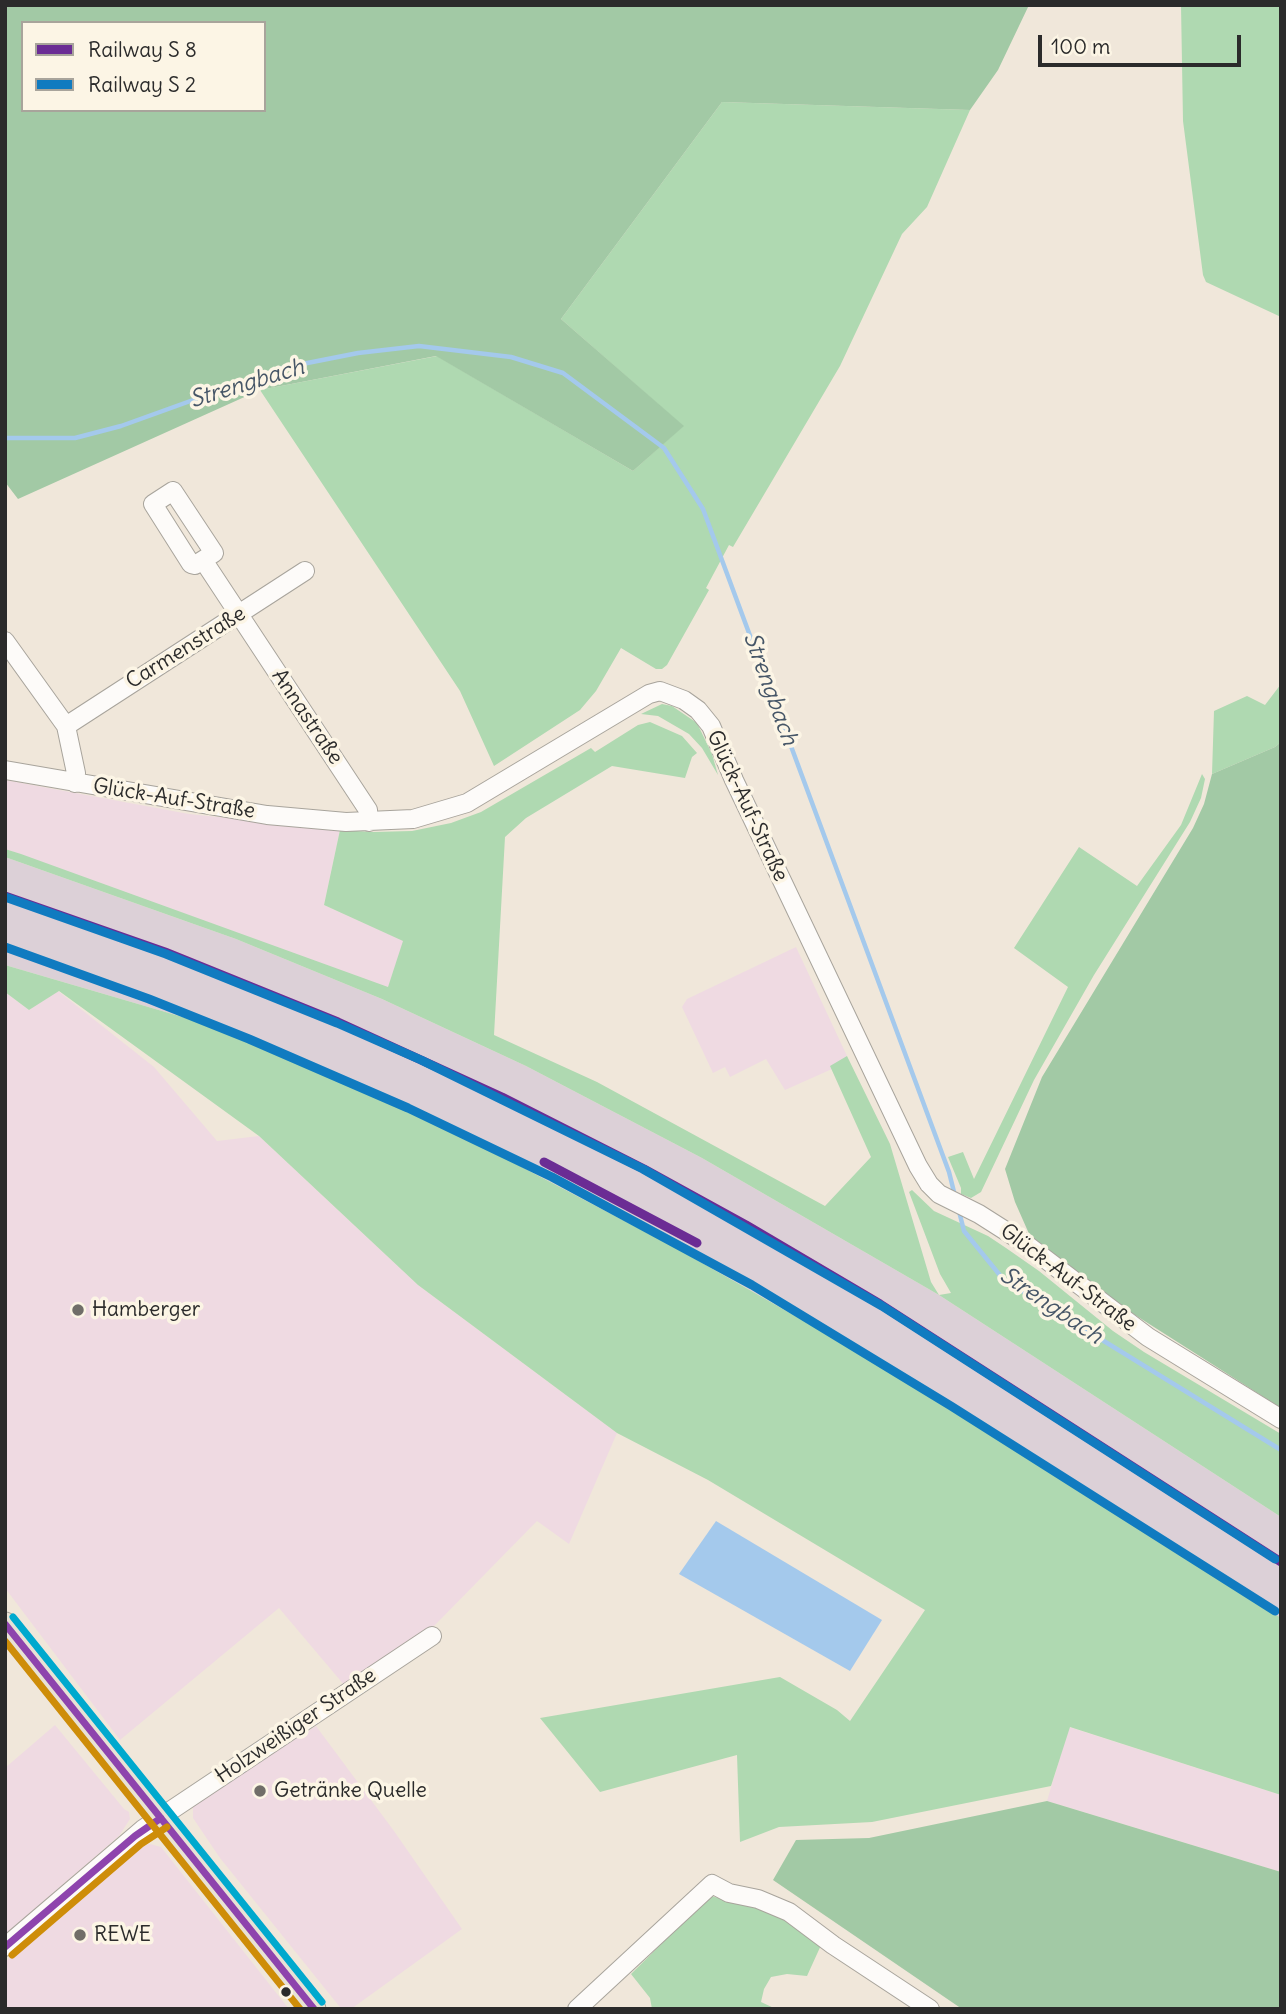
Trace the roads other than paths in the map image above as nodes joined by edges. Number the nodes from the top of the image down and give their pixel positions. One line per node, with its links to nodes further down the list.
1 (203, 560): 3 (street, Annastraße)
2 (305, 571): 3 (street, Carmenstraße)
3 (239, 615): 5 (street, Carmenstraße); 8 (street, Annastraße)
4 (5, 641): 5 (street)
5 (66, 726): 7 (street)
6 (5, 771): 7 (street, Glück-Auf-Straße)
7 (75, 783): 8 (street, Glück-Auf-Straße)
8 (369, 822): 9 (street, Glück-Auf-Straße)
9 (1281, 1419)
10 (5, 1625): 12 (main road)
11 (432, 1636): 12 (street, Holzweißiger Straße)
12 (161, 1818): 13 (street, Holzweißiger Straße); 14 (main road)
13 (5, 1947)
14 (314, 2009)
15 (577, 2009): 16 (street)
16 (930, 2009)

